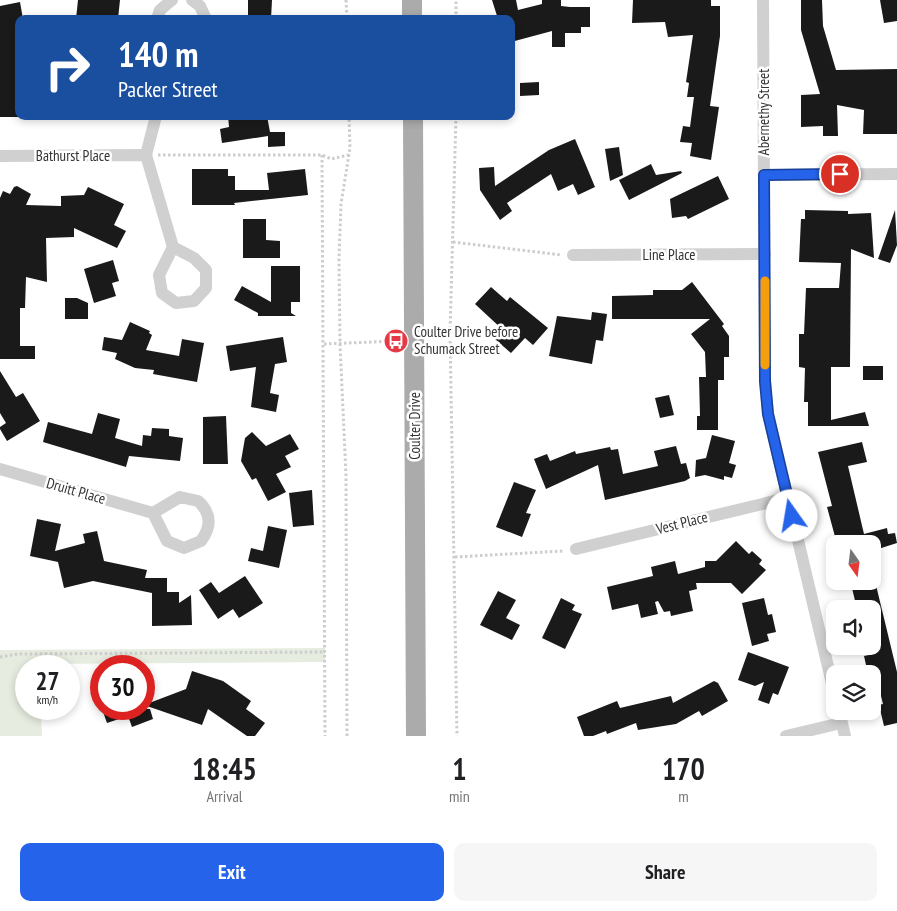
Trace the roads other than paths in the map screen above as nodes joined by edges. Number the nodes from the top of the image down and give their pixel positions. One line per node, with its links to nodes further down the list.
1 (172, 0): 5 (street)
2 (192, 0): 6 (street)
3 (412, 0): 7 (main road)
4 (763, 0): 13 (street, Abernethy Street)
5 (158, 15)
6 (204, 15)
7 (412, 15)
8 (155, 120): 10 (street)
9 (412, 120): 24 (main road, Coulter Drive)
10 (146, 155): 11 (street, Bathurst Place); 14 (street)
11 (0, 156)
12 (897, 174): 13 (street)
13 (764, 175): 15 (street, Abernethy Street)
14 (173, 247): 14 (street)
15 (765, 254): 16 (street, Line Place); 18 (street, Abernethy Street)
16 (573, 256)
17 (0, 469): 19 (street, Druitt Place)
18 (787, 498): 20 (street, Vest Place); 21 (street, Abernethy Street)
19 (152, 513): 19 (street)
20 (576, 549)
21 (827, 665)
22 (831, 720): 25 (street)
23 (841, 720): 26 (street)
24 (416, 736)
25 (786, 736)
26 (845, 736)

